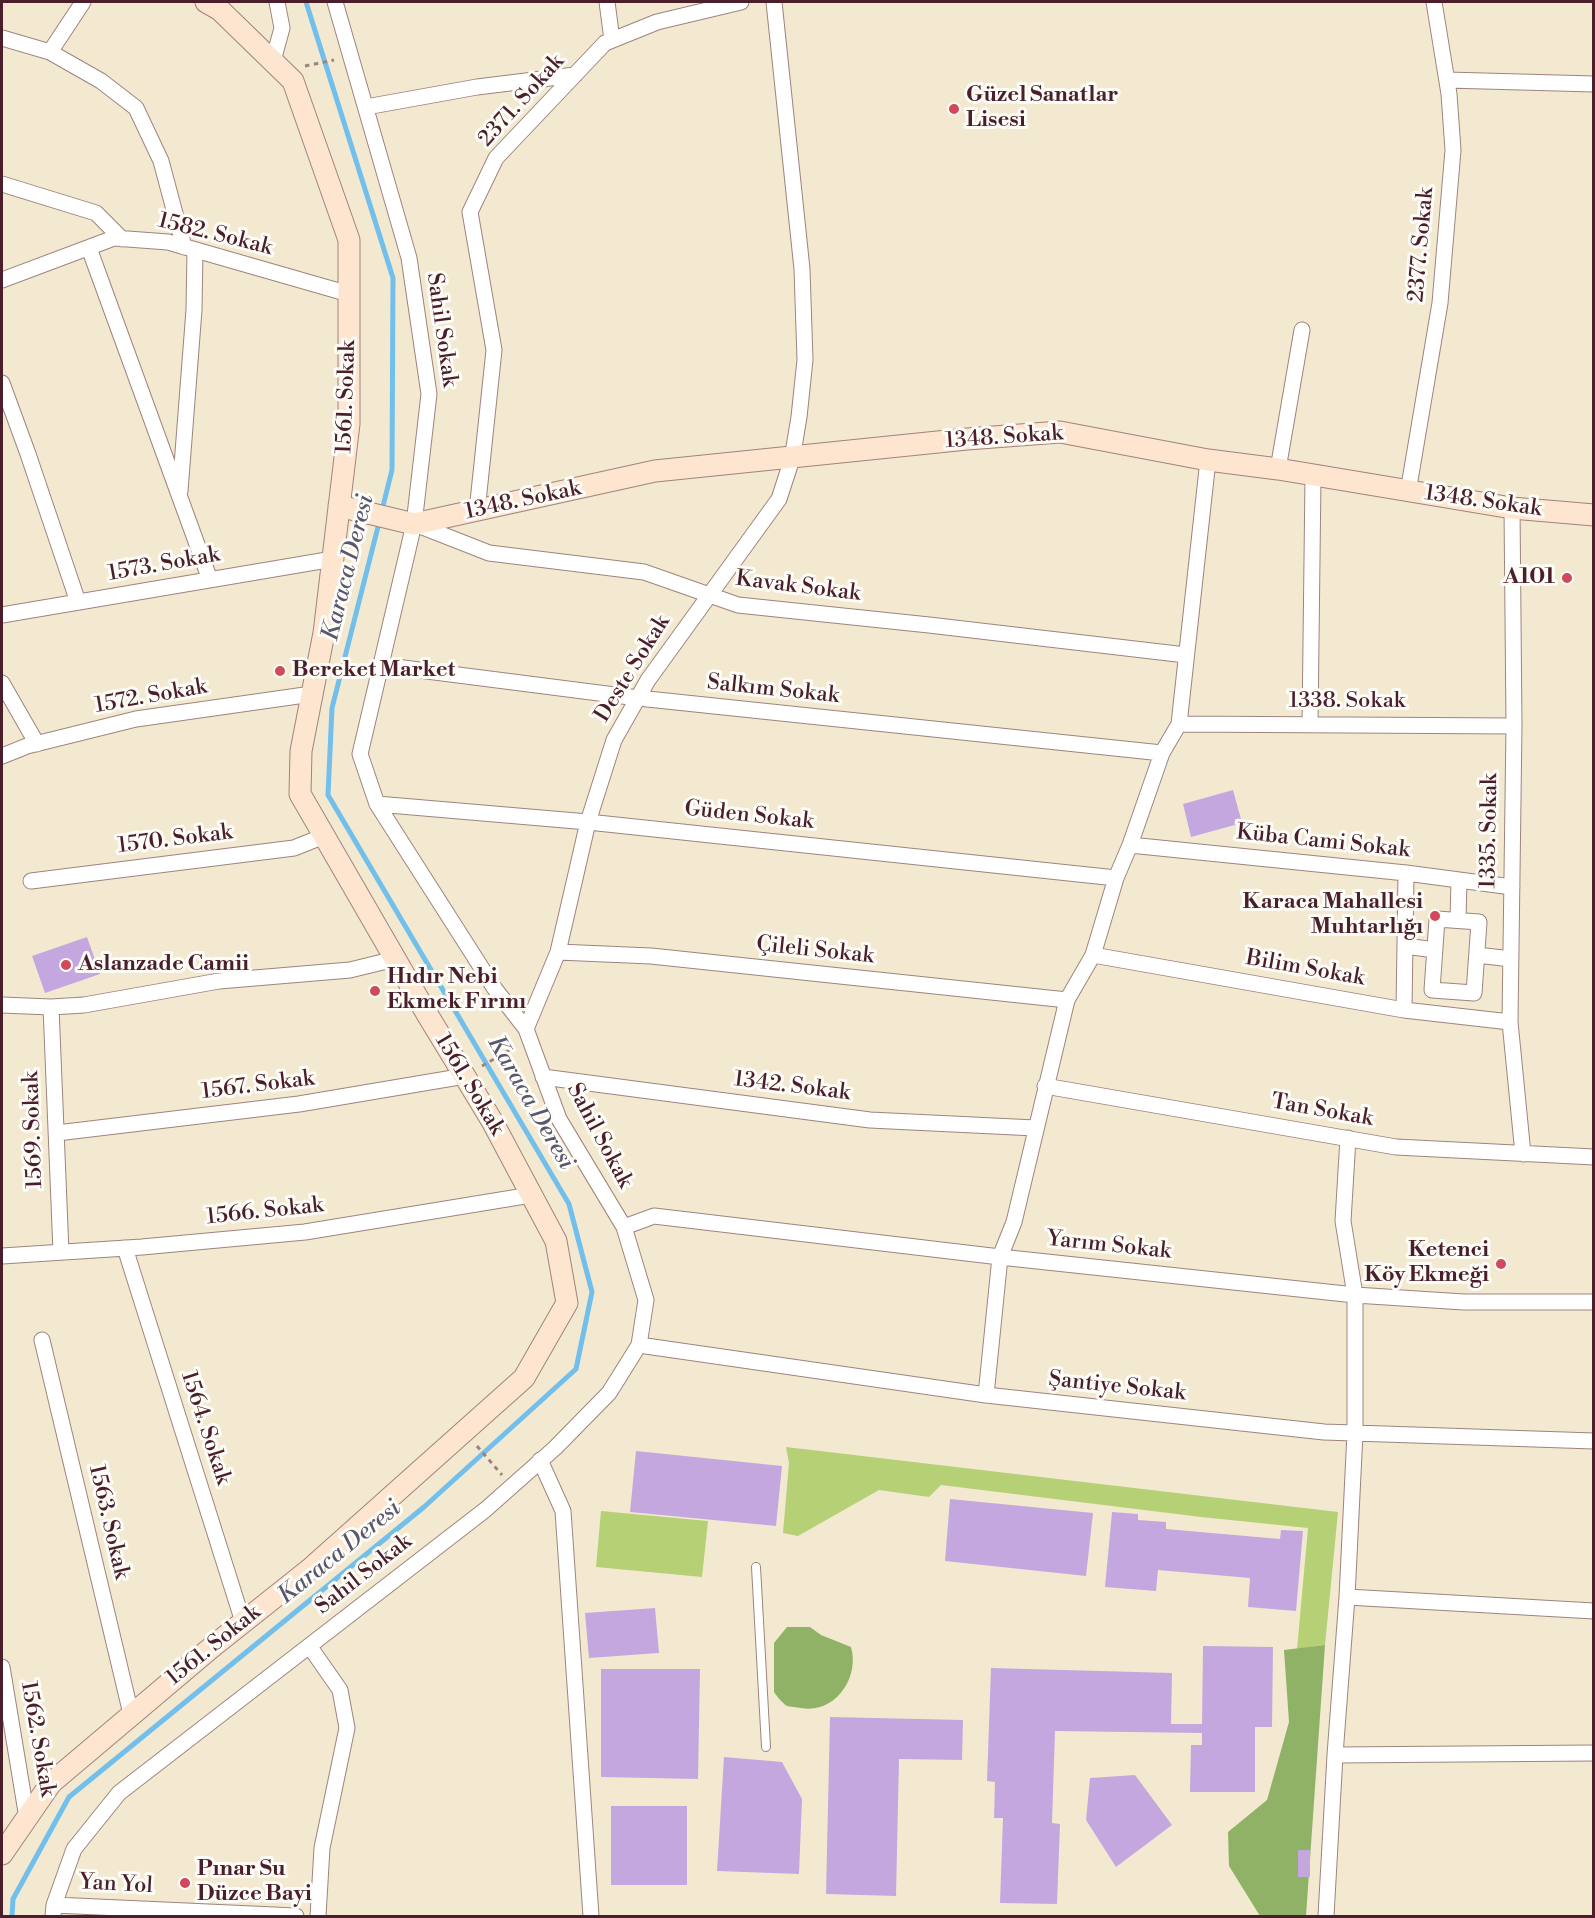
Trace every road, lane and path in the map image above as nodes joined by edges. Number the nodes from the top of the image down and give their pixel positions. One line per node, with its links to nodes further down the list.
1 (83, 2): 12 (street)
2 (206, 2): 13 (street, 1561. Sokak)
3 (277, 2): 13 (street)
4 (335, 2): 11 (street, Sahil Sokak)
5 (607, 2): 10 (street)
6 (741, 2): 10 (street, 2371. Sokak)
7 (774, 2): 27 (street, Deste Sokak)
8 (1434, 2): 15 (street, 2377. Sokak)
9 (2, 38): 12 (street)
10 (612, 40): 14 (street, 2371. Sokak)
11 (350, 51): 16 (path); 18 (street, Sahil Sokak)
12 (50, 52): 22 (street)
13 (273, 61): 16 (street, 1561. Sokak)
14 (575, 75): 18 (street); 35 (street, 2371. Sokak)
15 (1447, 80): 17 (street); 31 (street, 2377. Sokak)
16 (294, 81): 24 (street, 1561. Sokak)
17 (1593, 84)
18 (366, 107): 37 (street, Sahil Sokak)
19 (2, 184): 20 (street)
20 (122, 239): 21 (street, 1582. Sokak); 22 (street, 1582. Sokak)
21 (89, 248): 23 (street, 1582. Sokak); 32 (street)
22 (189, 248): 24 (street, 1582. Sokak); 32 (street)
23 (2, 280)
24 (349, 294): 33 (street, 1561. Sokak)
25 (1302, 330): 29 (street)
26 (2, 383): 41 (street)
27 (792, 459): 28 (street, 1348. Sokak); 35 (street, 1348. Sokak); 40 (street, Deste Sokak)
28 (1208, 460): 29 (street, 1348. Sokak); 43 (street)
29 (1278, 469): 30 (street, 1348. Sokak)
30 (1313, 477): 31 (street, 1348. Sokak); 49 (street)
31 (1408, 492): 34 (street, 1348. Sokak)
32 (180, 497): 39 (street)
33 (339, 506): 37 (street); 38 (street, 1561. Sokak)
34 (1512, 508): 36 (street, 1348. Sokak); 50 (street, 1335. Sokak)
35 (477, 511): 37 (street, 1348. Sokak)
36 (1593, 515)
37 (414, 524): 40 (street, Kavak Sokak); 44 (street, Sahil Sokak)
38 (333, 559): 39 (street, 1573. Sokak); 46 (street, 1561. Sokak)
39 (210, 580): 41 (street, 1573. Sokak)
40 (709, 594): 43 (street, Kavak Sokak); 47 (street, Deste Sokak)
41 (78, 602): 42 (street, 1573. Sokak)
42 (2, 615)
43 (1186, 655): 48 (street)
44 (380, 665): 47 (street, Salkım Sokak); 54 (street, Sahil Sokak)
45 (2, 683): 51 (street)
46 (312, 694): 51 (street, 1572. Sokak); 56 (street, 1561. Sokak)
47 (638, 698): 52 (street, Salkım Sokak); 55 (street, Deste Sokak)
48 (1179, 724): 49 (street, 1338. Sokak); 52 (street)
49 (1310, 724): 50 (street, 1338. Sokak)
50 (1514, 726): 62 (street, 1335. Sokak)
51 (37, 744): 53 (street, 1572. Sokak)
52 (1162, 753): 57 (street)
53 (2, 756)
54 (377, 804): 55 (street, Güden Sokak); 78 (street, Sahil Sokak)
55 (588, 822): 59 (street, Güden Sokak); 66 (street, Deste Sokak)
56 (324, 836): 61 (street, 1570. Sokak); 69 (street, 1561. Sokak)
57 (1130, 845): 58 (street, Küba Cami Sokak); 59 (street)
58 (1406, 873): 60 (street, Küba Cami Sokak); 64 (street)
59 (1116, 878): 67 (street)
60 (1459, 880): 62 (street, Küba Cami Sokak); 63 (street)
61 (31, 881)
62 (1512, 887): 70 (street, 1335. Sokak)
63 (1458, 920): 65 (street); 68 (street)
64 (1405, 946): 65 (street); 75 (street)
65 (1435, 950): 71 (street)
66 (558, 952): 72 (street, Çileli Sokak); 78 (street, Deste Sokak)
67 (1093, 955): 72 (street); 75 (street, Bilim Sokak)
68 (1476, 955): 70 (street); 71 (street)
69 (395, 959): 74 (street); 79 (street, 1561. Sokak)
70 (1511, 959): 77 (street, 1335. Sokak)
71 (1450, 991): 76 (street)
72 (1067, 1000): 81 (street)
73 (2, 1005): 74 (street)
74 (51, 1007): 83 (street, 1569. Sokak)
75 (1404, 1010): 76 (street, Bilim Sokak)
76 (1449, 1015): 77 (street, Bilim Sokak)
77 (1510, 1022): 85 (street, 1335. Sokak)
78 (528, 1034): 79 (path); 80 (street, Sahil Sokak)
79 (465, 1076): 83 (street, 1567. Sokak); 87 (street, 1561. Sokak)
80 (543, 1077): 82 (street, 1342. Sokak); 88 (street, Sahil Sokak)
81 (1045, 1086): 82 (street); 84 (street, Tan Sokak)
82 (1035, 1128): 92 (street)
83 (57, 1133): 90 (street, 1569. Sokak)
84 (1348, 1138): 85 (street, Tan Sokak); 93 (street)
85 (1523, 1154): 86 (street, Tan Sokak)
86 (1593, 1157)
87 (531, 1195): 89 (street, 1566. Sokak); 98 (street, 1561. Sokak)
88 (624, 1227): 92 (street, Yarım Sokak); 96 (street, Sahil Sokak)
89 (124, 1248): 90 (street, 1566. Sokak); 106 (street, 1564. Sokak)
90 (61, 1252): 91 (street, 1566. Sokak)
91 (2, 1256)
92 (1000, 1257): 93 (street, Yarım Sokak); 97 (street)
93 (1355, 1295): 94 (street, Yarım Sokak); 99 (street)
94 (1593, 1302)
95 (42, 1340): 109 (street, 1563. Sokak)
96 (639, 1345): 97 (street, Şantiye Sokak); 101 (street, Sahil Sokak)
97 (986, 1395): 99 (street, Şantiye Sokak)
98 (465, 1431): 102 (path); 106 (street, 1561. Sokak)
99 (1355, 1433): 100 (street, Şantiye Sokak); 104 (street)
100 (1593, 1441)
101 (540, 1460): 102 (street, Sahil Sokak); 118 (street)
102 (512, 1486): 107 (street, Sahil Sokak)
103 (756, 1567): 110 (lane)
104 (1347, 1597): 105 (street); 112 (street)
105 (1593, 1611)
106 (243, 1622): 109 (street, 1561. Sokak)
107 (310, 1647): 115 (street, Sahil Sokak); 117 (street)
108 (2, 1667): 113 (street, 1562. Sokak)
109 (131, 1714): 113 (street, 1561. Sokak)
110 (766, 1747)
111 (1593, 1753): 112 (street)
112 (1335, 1755): 119 (street)
113 (27, 1818): 114 (street, 1561. Sokak)
114 (2, 1854)
115 (54, 1911): 116 (street, Yan Yol)
116 (296, 1917)
117 (318, 1917)
118 (591, 1917)
119 (1326, 1917)

